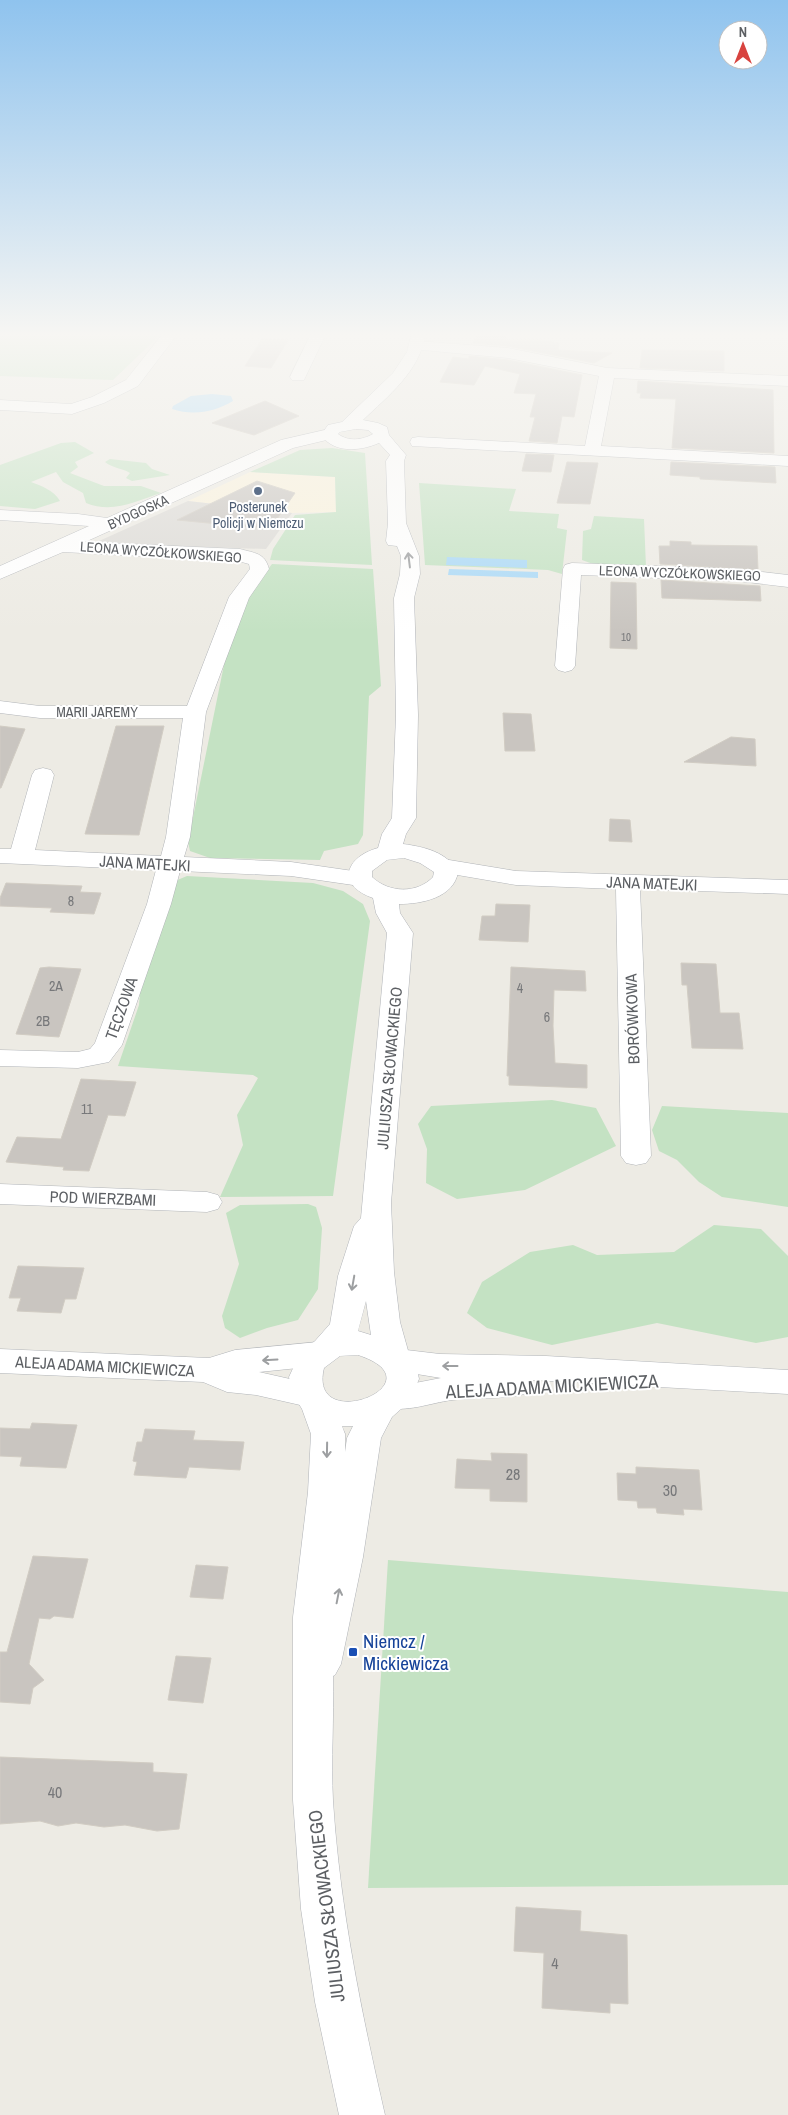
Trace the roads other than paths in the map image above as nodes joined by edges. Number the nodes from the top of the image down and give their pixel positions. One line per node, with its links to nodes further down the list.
1 (373, 435): 6 (street)
2 (381, 435): 8 (street)
3 (595, 435): 7 (street)
4 (333, 437): 6 (street); 11 (street, BYDGOSKA)
5 (418, 442): 7 (street)
6 (362, 444): 8 (street)
7 (592, 452): 9 (street)
8 (395, 461): 20 (street)
9 (788, 461)
10 (0, 515): 11 (street)
11 (111, 524): 12 (street, BYDGOSKA)
12 (62, 546): 13 (street, LEONA WYCZÓŁKOWSKIEGO); 14 (street, BYDGOSKA)
13 (258, 561): 18 (street, TĘCZOWA)
14 (0, 574)
15 (788, 580): 16 (street, LEONA WYCZÓŁKOWSKIEGO)
16 (565, 666)
17 (0, 707): 18 (street, MARII JAREMY)
18 (195, 712): 24 (street, TĘCZOWA)
19 (43, 775): 23 (street)
20 (404, 818): 21 (street); 22 (street)
21 (390, 852): 22 (street); 25 (street)
22 (418, 853): 26 (street)
23 (11, 856): 24 (street, JANA MATEJKI)
24 (170, 864): 25 (street, JANA MATEJKI); 32 (street, TĘCZOWA)
25 (363, 871): 29 (street)
26 (442, 874): 27 (street, JANA MATEJKI); 30 (street)
27 (628, 882): 28 (street, JANA MATEJKI); 33 (street, BORÓWKOWA)
28 (788, 887)
29 (384, 894): 30 (street); 31 (street)
30 (418, 895): 31 (street, JULIUSZA SŁOWACKIEGO)
31 (400, 933): 36 (street, JULIUSZA SŁOWACKIEGO)
32 (0, 1058)
33 (636, 1156)
34 (0, 1194): 35 (street, POD WIERZBAMI)
35 (207, 1202)
36 (376, 1203): 37 (street, JULIUSZA SŁOWACKIEGO, one-way to 37); 38 (street, JULIUSZA SŁOWACKIEGO)
37 (323, 1351): 38 (street); 40 (street, ALEJA ADAMA MICKIEWICZA, one-way to 40); 43 (street)
38 (395, 1358): 41 (street, ALEJA ADAMA MICKIEWICZA, one-way to 38); 44 (street)
39 (0, 1361): 40 (street, ALEJA ADAMA MICKIEWICZA)
40 (209, 1370): 43 (street, ALEJA ADAMA MICKIEWICZA)
41 (708, 1379): 42 (street, ALEJA ADAMA MICKIEWICZA); 44 (street, ALEJA ADAMA MICKIEWICZA)
42 (788, 1382)
43 (313, 1399): 44 (street); 45 (street, JULIUSZA SŁOWACKIEGO, one-way to 45)
44 (387, 1404): 45 (street, JULIUSZA SŁOWACKIEGO, one-way to 44)
45 (314, 1694): 46 (street, JULIUSZA SŁOWACKIEGO)
46 (362, 2115)

